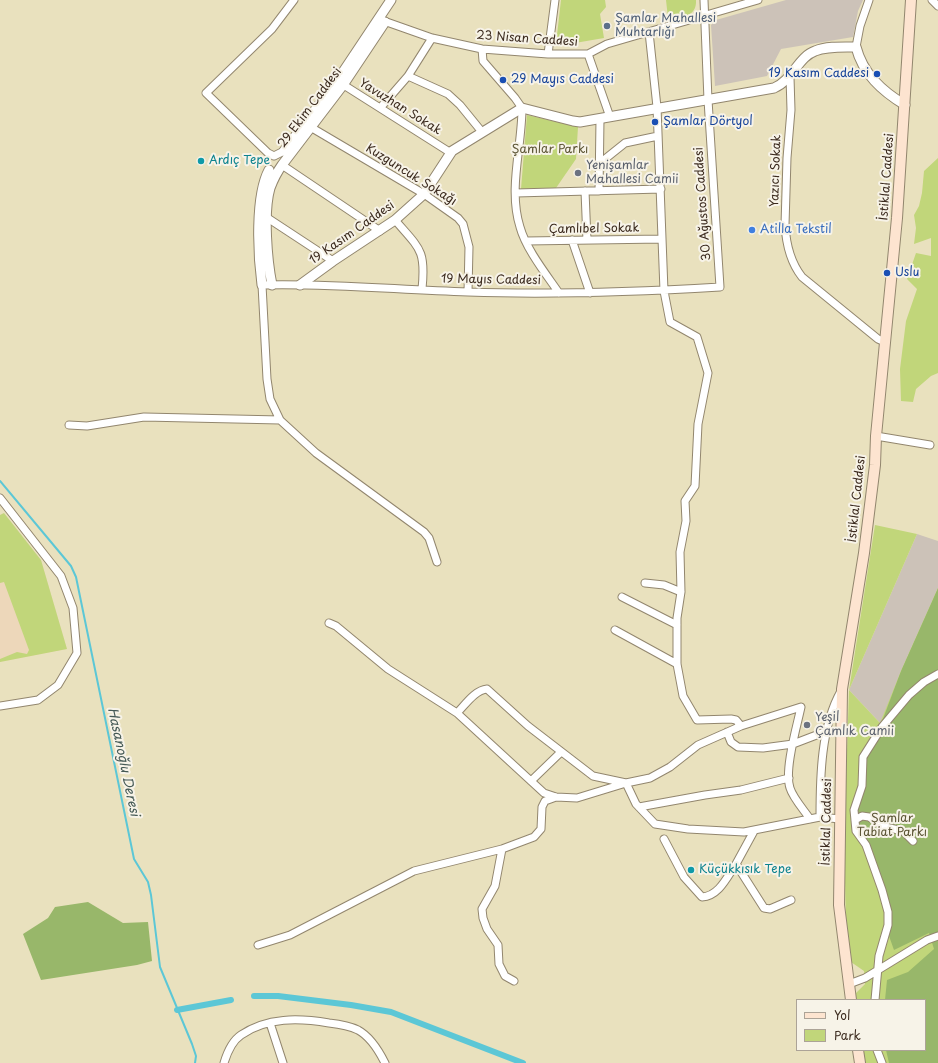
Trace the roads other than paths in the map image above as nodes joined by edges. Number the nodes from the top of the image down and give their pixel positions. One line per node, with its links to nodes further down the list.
1 (294, 0): 31 (street)
2 (391, 0): 11 (street, 29 Ekim Caddesi)
3 (555, 0): 16 (street)
4 (704, 0): 10 (street, 30 Ağustos Caddesi)
5 (758, 0): 10 (street, 23 Nisan Caddesi)
6 (869, 0): 14 (street)
7 (912, 0): 22 (main road, İstiklal Caddesi)
8 (932, 0): 9 (street)
9 (938, 6)
10 (704, 15): 12 (street, 23 Nisan Caddesi); 21 (street, 30 Ağustos Caddesi)
11 (382, 21): 13 (street, 23 Nisan Caddesi); 20 (street, 29 Ekim Caddesi)
12 (649, 32): 17 (street, 23 Nisan Caddesi); 24 (street)
13 (432, 38): 15 (street, 23 Nisan Caddesi); 18 (street)
14 (856, 47): 19 (street); 22 (street)
15 (482, 49): 16 (street, 23 Nisan Caddesi); 25 (street)
16 (548, 54): 17 (street, 23 Nisan Caddesi)
17 (588, 54): 26 (street)
18 (408, 76): 23 (street); 29 (street)
19 (790, 77): 21 (street); 58 (street, Yazıcı Sokak)
20 (340, 83): 23 (street, Yavuzhan Sokak); 28 (street, 29 Ekim Caddesi)
21 (708, 100): 24 (street); 52 (street, 30 Ağustos Caddesi)
22 (905, 106): 58 (main road, İstiklal Caddesi)
23 (381, 107): 32 (street, Yavuzhan Sokak)
24 (657, 107): 26 (street); 30 (street)
25 (522, 108): 27 (street); 29 (street, 19 Kasım Caddesi); 39 (street)
26 (610, 117): 27 (street)
27 (600, 119): 33 (street)
28 (308, 126): 31 (street, 29 Ekim Caddesi); 34 (street, 29 Ekim Caddesi); 40 (street, Kuzguncuk Sokağı)
29 (482, 132): 32 (street, 19 Kasım Caddesi)
30 (658, 136): 33 (street); 36 (street)
31 (284, 151)
32 (450, 153): 40 (street, 19 Kasım Caddesi)
33 (600, 163): 38 (street)
34 (282, 165): 41 (street, 29 Ekim Caddesi); 43 (street)
35 (269, 170): 41 (street, 29 Ekim Caddesi)
36 (661, 190): 38 (street); 44 (street)
37 (585, 191): 38 (street); 39 (street); 46 (street)
38 (599, 191)
39 (516, 193): 47 (street)
40 (424, 194): 42 (street, 19 Kasım Caddesi); 55 (street, Kuzguncuk Sokağı)
41 (263, 215): 48 (street); 49 (street, 29 Ekim Caddesi); 50 (street, 29 Ekim Caddesi)
42 (395, 220): 43 (street, 19 Kasım Caddesi); 53 (street)
43 (380, 232): 48 (street, 19 Kasım Caddesi)
44 (662, 239): 46 (street, Çamlıbel Sokak); 54 (street)
45 (572, 240): 46 (street, Çamlıbel Sokak); 47 (street, Çamlıbel Sokak); 57 (street)
46 (588, 240)
47 (526, 241): 56 (street)
48 (332, 261): 51 (street, 19 Kasım Caddesi)
49 (262, 285): 50 (street, 19 Mayıs Caddesi); 59 (street)
50 (272, 285): 51 (street, 19 Mayıs Caddesi)
51 (300, 285): 53 (street, 19 Mayıs Caddesi)
52 (720, 287): 54 (street, 19 Mayıs Caddesi)
53 (422, 289): 55 (street, 19 Mayıs Caddesi)
54 (664, 291): 57 (street, 19 Mayıs Caddesi); 66 (street)
55 (468, 292): 56 (street, 19 Mayıs Caddesi)
56 (559, 293): 57 (street, 19 Mayıs Caddesi)
57 (590, 293)
58 (885, 342): 61 (main road, İstiklal Caddesi)
59 (280, 420): 60 (street); 64 (street)
60 (69, 425)
61 (876, 436): 62 (street); 73 (main road, İstiklal Caddesi)
62 (930, 445)
63 (0, 498): 74 (street)
64 (437, 562)
65 (645, 583): 66 (street)
66 (681, 592): 69 (street)
67 (622, 597): 69 (street)
68 (329, 623): 75 (street)
69 (677, 625): 71 (street)
70 (615, 630): 71 (street)
71 (677, 664): 76 (street)
72 (938, 674): 89 (street)
73 (842, 689): 77 (street); 87 (main road, İstiklal Caddesi)
74 (0, 706)
75 (457, 713): 80 (street); 82 (street)
76 (741, 726): 78 (street); 79 (street)
77 (827, 731): 79 (street); 86 (street)
78 (727, 732): 79 (street); 83 (street)
79 (793, 744): 81 (street)
80 (560, 752): 82 (street); 83 (street)
81 (789, 778): 85 (street); 88 (street)
82 (530, 781): 84 (street)
83 (626, 783): 84 (street); 85 (street)
84 (556, 797): 93 (street)
85 (639, 807): 90 (street)
86 (820, 817): 87 (street); 88 (street)
87 (840, 818): 100 (main road, İstiklal Caddesi)
88 (810, 819): 90 (street)
89 (855, 820): 92 (street); 98 (street)
90 (754, 831): 94 (street)
91 (664, 839): 94 (street)
92 (913, 840)
93 (502, 849): 97 (street); 99 (street)
94 (736, 864): 95 (street)
95 (791, 900)
96 (938, 936): 98 (street)
97 (258, 945)
98 (878, 970): 100 (street); 102 (street)
99 (514, 981)
100 (849, 984): 101 (main road, İstiklal Caddesi)
101 (851, 999)
102 (876, 999)
103 (270, 1023): 106 (street); 107 (street); 108 (street)
104 (858, 1051): 109 (main road)
105 (877, 1051): 110 (street)
106 (224, 1063)
107 (283, 1063)
108 (385, 1063)
109 (860, 1063)
110 (882, 1063)

